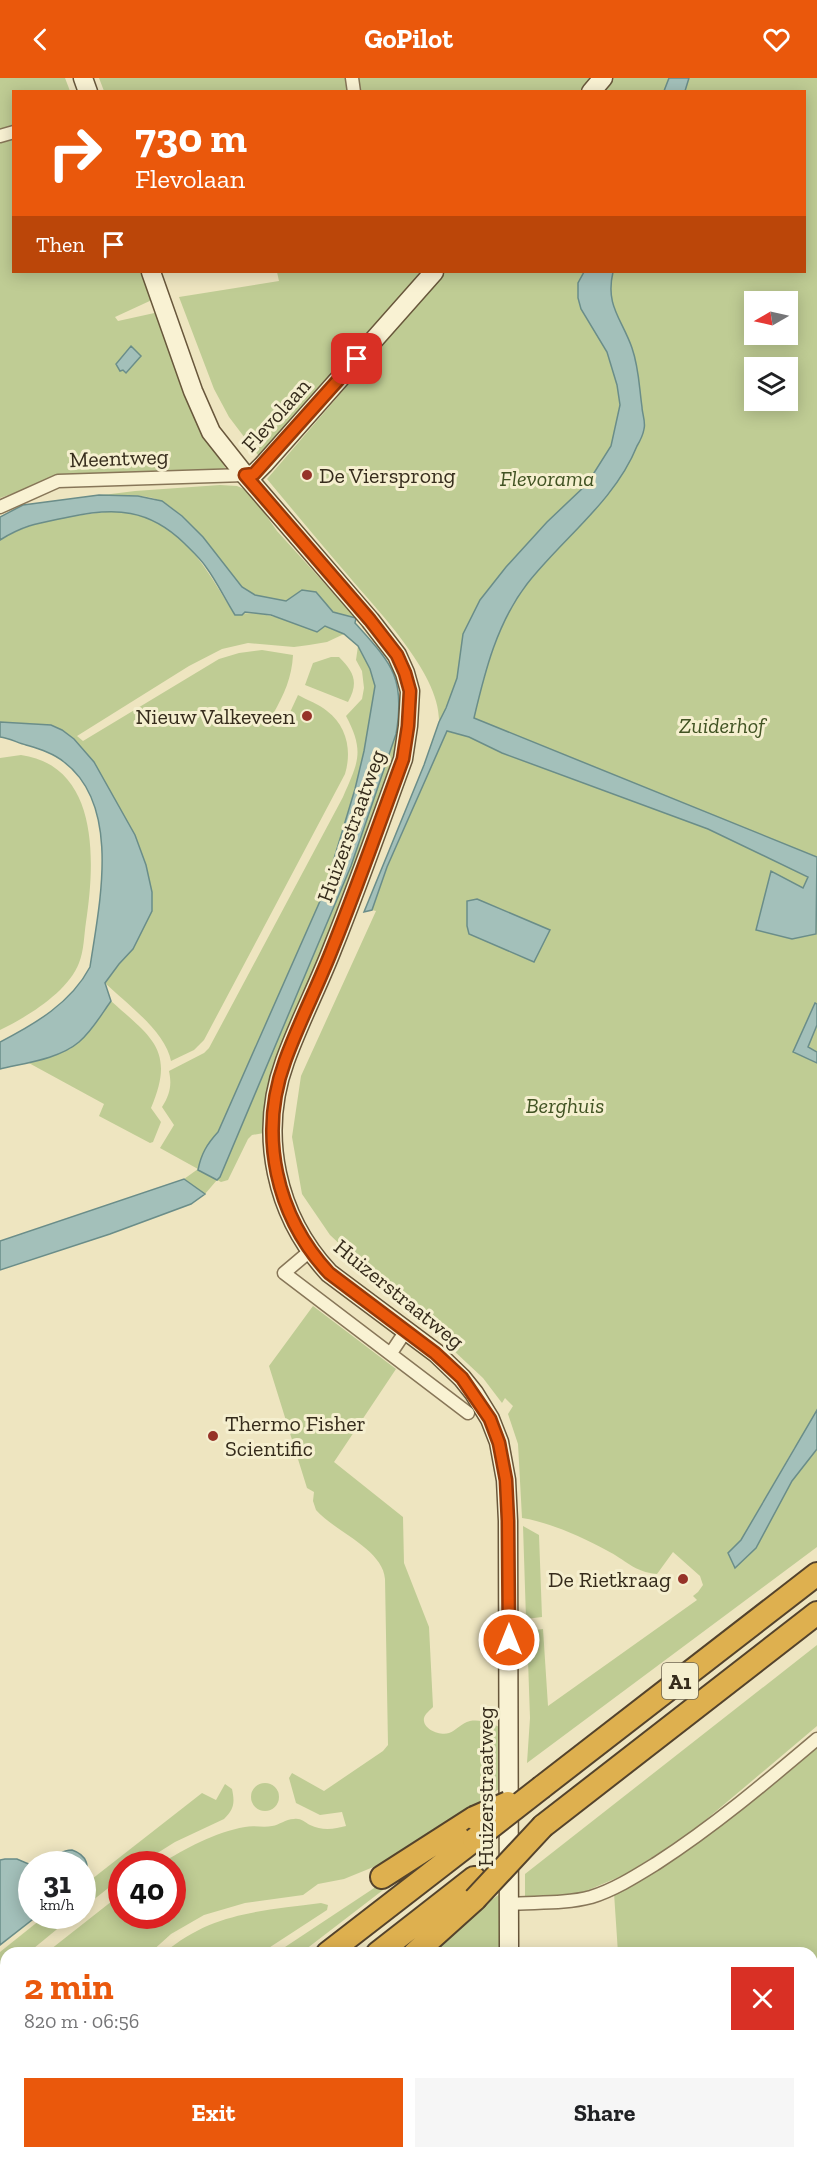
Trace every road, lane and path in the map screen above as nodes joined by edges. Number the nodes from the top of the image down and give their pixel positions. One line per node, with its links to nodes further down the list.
1 (603, 78): 2 (street)
2 (593, 90)
3 (151, 273): 5 (street, Huizerstraatweg)
4 (433, 273): 5 (street, Flevolaan)
5 (245, 475): 6 (street, Meentweg); 7 (street, Huizerstraatweg)
6 (0, 507)
7 (310, 1251): 8 (street, Huizerstraatweg); 9 (street)
8 (405, 1332): 9 (street); 17 (street, Huizerstraatweg)
9 (391, 1353): 10 (street)
10 (468, 1413)
11 (817, 1574): 14 (highway, A1, bridge)
12 (817, 1613): 16 (highway, A1, bridge)
13 (817, 1739): 17 (street)
14 (474, 1829): 15 (highway, A1); 18 (highway, A1)
15 (382, 1877)
16 (475, 1889): 19 (highway, A1); 20 (highway, A1)
17 (509, 1904): 21 (street, Huizerstraatweg)
18 (335, 1947)
19 (387, 1947)
20 (421, 1947)
21 (509, 1947)

